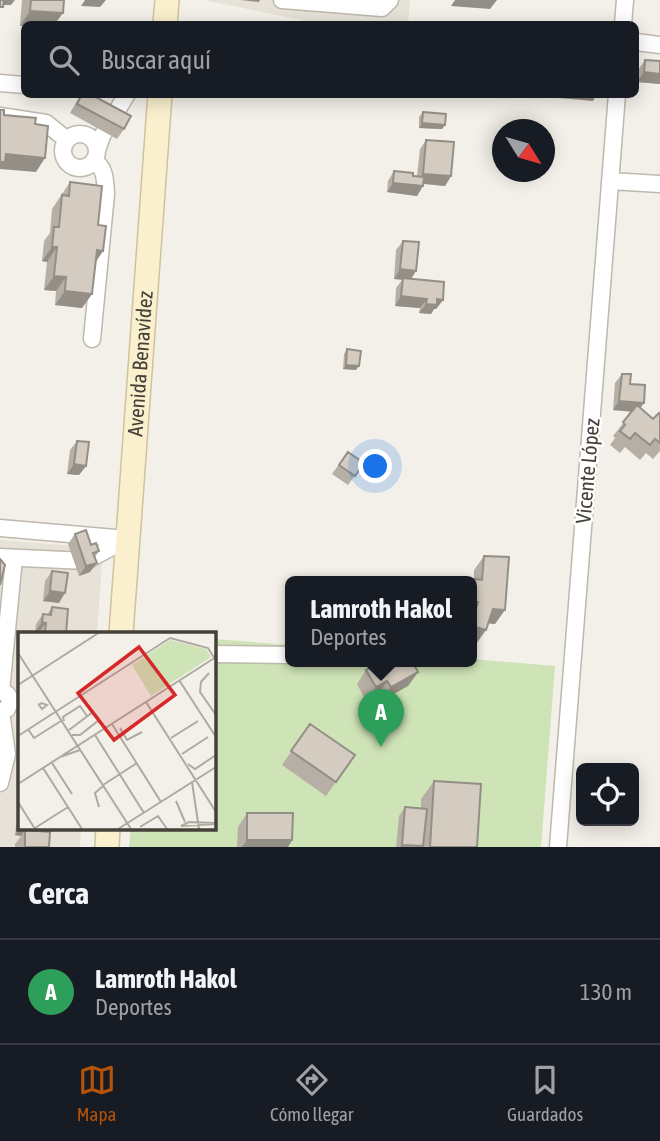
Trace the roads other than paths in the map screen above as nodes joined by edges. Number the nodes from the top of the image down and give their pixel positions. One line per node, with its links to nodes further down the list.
1 (167, 0): 5 (main road)
2 (282, 0): 3 (street)
3 (390, 0)
4 (625, 0): 6 (street)
5 (165, 21)
6 (623, 21)
7 (639, 42): 8 (street)
8 (660, 45)
9 (0, 83): 10 (street)
10 (21, 85)
11 (125, 98): 17 (street)
12 (160, 98): 22 (main road, Avenida Benavídez)
13 (617, 98): 18 (street, Vicente López)
14 (87, 114): 16 (street)
15 (0, 116): 16 (street)
16 (69, 138): 17 (street); 17 (street)
17 (96, 155): 20 (street)
18 (610, 181): 19 (street); 30 (street, Vicente López)
19 (660, 184)
20 (92, 339)
21 (0, 528): 22 (street)
22 (127, 538): 23 (street); 24 (main road, Avenida Benavídez)
23 (7, 557): 27 (street)
24 (121, 632)
25 (215, 654): 26 (street)
26 (285, 654)
27 (1, 691): 28 (street)
28 (0, 712): 29 (street)
29 (0, 783)
30 (558, 847)

